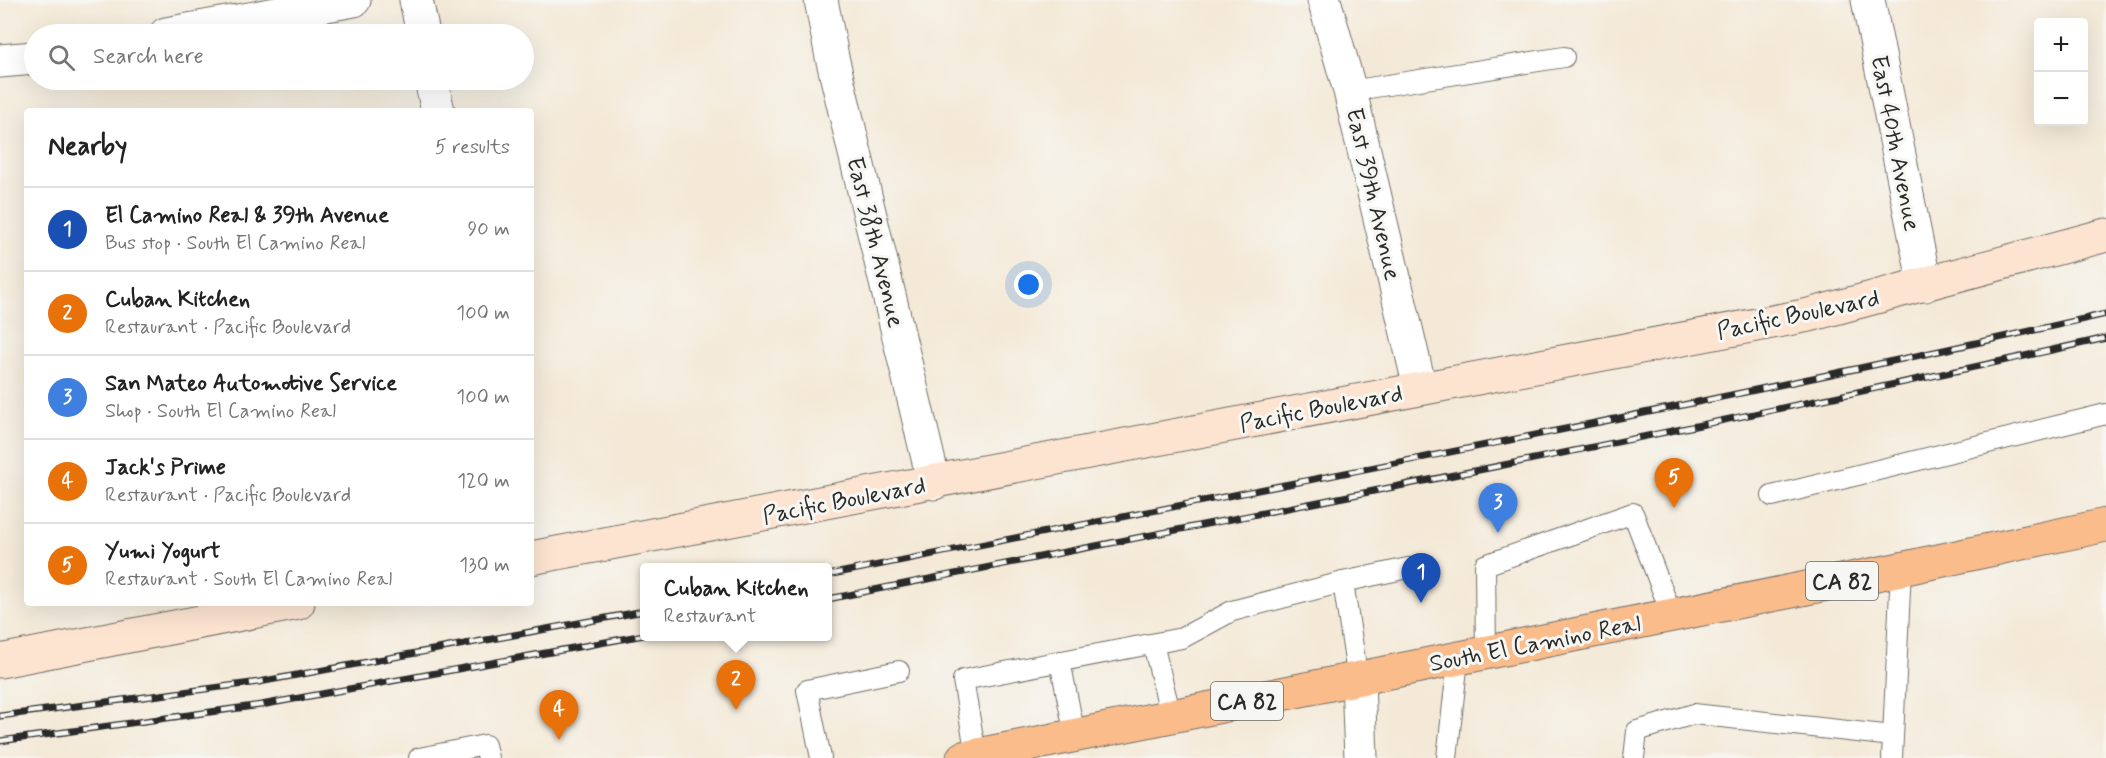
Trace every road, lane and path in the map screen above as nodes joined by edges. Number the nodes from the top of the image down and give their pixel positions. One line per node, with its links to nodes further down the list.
1 (354, 0): 6 (street)
2 (416, 0): 7 (street)
3 (820, 0): 18 (street, East 38th Avenue)
4 (1324, 0): 12 (street, East 39th Avenue)
5 (1868, 0): 15 (street, East 40th Avenue)
6 (221, 24)
7 (421, 24)
8 (1564, 57): 12 (lane)
9 (24, 59): 10 (street)
10 (0, 61)
11 (434, 90): 13 (street)
12 (1350, 91): 16 (street, East 39th Avenue)
13 (437, 108)
14 (2106, 235): 15 (street, Pacific Boulevard)
15 (1925, 285): 16 (street, Pacific Boulevard)
16 (1420, 388): 18 (street, Pacific Boulevard)
17 (2106, 414): 19 (lane)
18 (934, 483): 21 (street, Pacific Boulevard)
19 (1772, 496)
20 (2106, 525): 23 (main road, South El Camino Real / CA 82)
21 (534, 557)
22 (1408, 568): 24 (lane)
23 (1901, 569): 26 (main road, South El Camino Real / CA 82); 35 (lane)
24 (1343, 582): 27 (lane); 32 (lane)
25 (282, 606): 29 (street)
26 (1672, 616): 28 (main road, South El Camino Real / CA 82); 28 (lane)
27 (1152, 644): 30 (lane); 33 (lane)
28 (1472, 656): 32 (main road, South El Camino Real / CA 82); 41 (lane)
29 (0, 660)
30 (1060, 662): 34 (lane); 36 (lane)
31 (899, 671): 39 (lane)
32 (1358, 680): 33 (main road, South El Camino Real / CA 82); 40 (street)
33 (1171, 716): 34 (main road, South El Camino Real / CA 82)
34 (1075, 736): 36 (main road, South El Camino Real / CA 82)
35 (1893, 736): 42 (lane); 43 (lane)
36 (970, 757)
37 (418, 758): 38 (lane)
38 (488, 758)
39 (821, 758)
40 (1361, 758)
41 (1447, 758)
42 (1634, 758)
43 (1892, 758)

